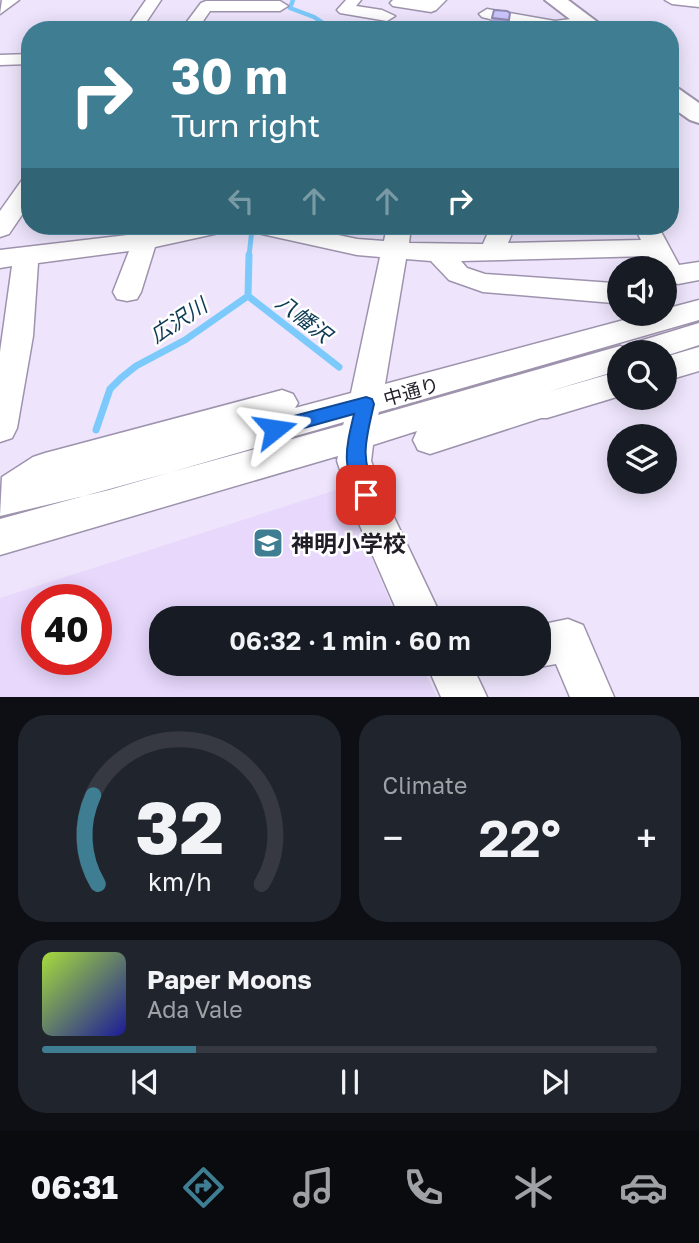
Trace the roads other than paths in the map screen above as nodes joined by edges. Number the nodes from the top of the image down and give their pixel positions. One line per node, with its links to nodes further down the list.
1 (12, 0): 11 (street)
2 (154, 0): 14 (street)
3 (354, 0): 13 (street)
4 (439, 0): 9 (street)
5 (537, 0): 17 (highway)
6 (555, 0): 18 (highway)
7 (673, 0): 8 (street)
8 (699, 2)
9 (398, 4)
10 (282, 6): 15 (street)
11 (0, 9)
12 (486, 15): 16 (street)
13 (387, 16)
14 (139, 21)
15 (195, 21)
16 (526, 21)
17 (559, 21)
18 (585, 21)
19 (16, 59): 20 (street)
20 (0, 71)
21 (679, 85): 22 (highway)
22 (699, 98)
23 (679, 101): 24 (highway)
24 (699, 115)
25 (21, 198): 26 (street)
26 (0, 229)
27 (175, 235): 32 (street)
28 (303, 235): 30 (street)
29 (498, 235): 34 (street)
30 (397, 237): 33 (street); 44 (street)
31 (651, 237): 34 (street); 36 (street)
32 (145, 241): 35 (street); 37 (street)
33 (438, 253): 34 (street); 38 (street)
34 (495, 253)
35 (13, 258): 45 (street)
36 (686, 272)
37 (127, 292)
38 (607, 293)
39 (699, 310): 44 (street, 中通り)
40 (607, 363): 42 (street, 中通り)
41 (607, 387): 42 (street)
42 (528, 396): 44 (street, 中通り); 47 (street)
43 (282, 403): 46 (street)
44 (361, 420): 46 (street, 中通り); 49 (street); 50 (street)
45 (0, 428)
46 (196, 440): 48 (street)
47 (430, 440)
48 (0, 498)
49 (0, 537)
50 (415, 606)
51 (551, 644): 52 (street)
52 (592, 697)

